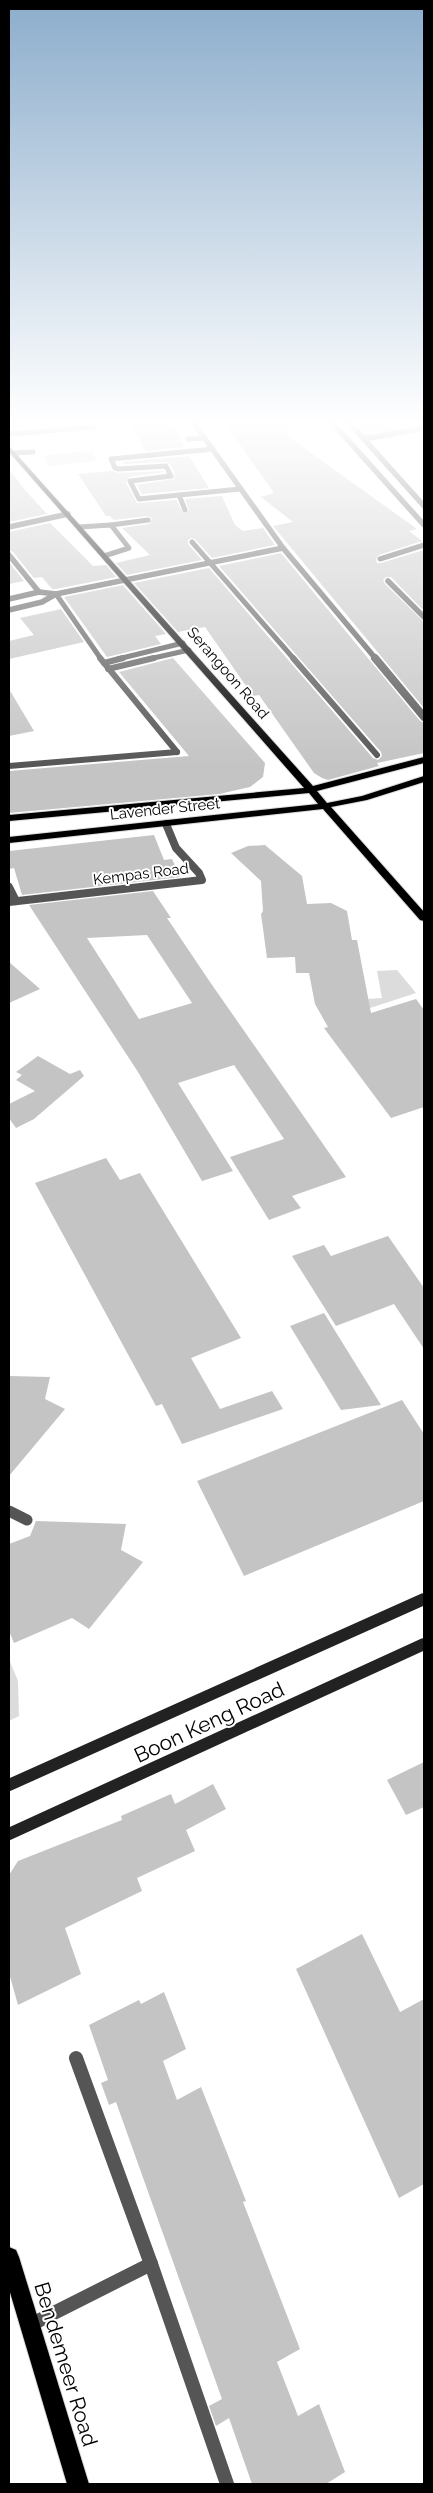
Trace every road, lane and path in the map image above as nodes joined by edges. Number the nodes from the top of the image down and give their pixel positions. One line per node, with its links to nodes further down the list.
1 (86, 535): 8 (main road, Serangoon Road)
2 (119, 535): 8 (lane)
3 (274, 535): 6 (street)
4 (192, 542): 10 (lane)
5 (424, 545): 9 (lane)
6 (283, 548): 10 (street); 21 (street)
7 (9, 555): 11 (street)
8 (104, 556): 12 (main road, Serangoon Road)
9 (380, 559)
10 (211, 562): 12 (street); 22 (lane)
11 (12, 564): 14 (street)
12 (126, 579): 15 (street); 19 (main road, Serangoon Road)
13 (388, 581): 18 (street)
14 (40, 592): 15 (street); 16 (street)
15 (56, 594): 17 (street); 20 (lane)
16 (9, 599)
17 (9, 610)
18 (424, 617)
19 (186, 646): 20 (lane); 26 (main road, Serangoon Road)
20 (106, 666): 24 (lane)
21 (424, 717)
22 (377, 755)
23 (424, 760): 26 (main road, Lavender Street)
24 (9, 766)
25 (424, 778): 27 (main road, Lavender Street)
26 (310, 790): 27 (main road, Serangoon Road); 28 (main road, Lavender Street)
27 (324, 806): 29 (main road, Lavender Street); 33 (main road, Serangoon Road)
28 (9, 818)
29 (166, 824): 30 (main road, Lavender Street); 32 (street, Kempas Road)
30 (9, 840)
31 (9, 887): 32 (street, Kempas Road)
32 (12, 902)
33 (424, 918)
34 (9, 1511): 35 (lane)
35 (27, 1520)
36 (424, 1599): 38 (main road, Boon Keng Road)
37 (424, 1644): 39 (main road, Boon Keng Road)
38 (9, 1785)
39 (9, 1834)
40 (76, 2058): 42 (lane)
41 (9, 2257): 43 (main road, Bendemeer Road)
42 (151, 2264): 43 (lane); 45 (lane)
43 (30, 2325): 44 (main road, Bendemeer Road)
44 (78, 2484)
45 (227, 2484)

